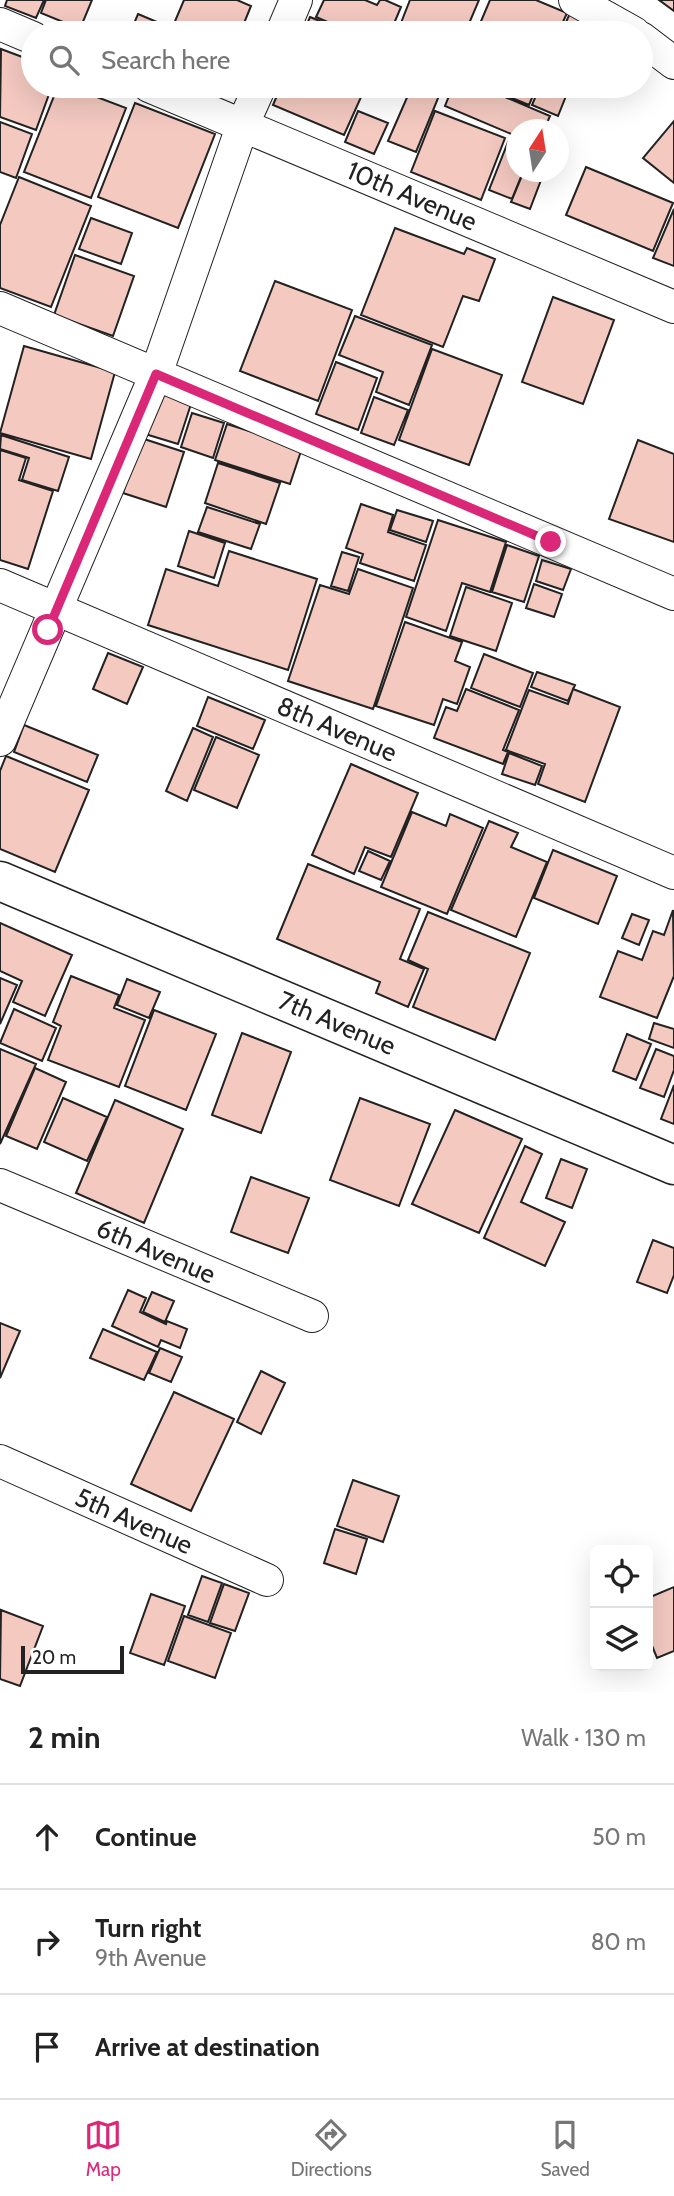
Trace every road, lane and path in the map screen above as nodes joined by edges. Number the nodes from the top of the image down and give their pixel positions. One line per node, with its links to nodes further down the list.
1 (296, 0): 3 (street)
2 (575, 0): 4 (street)
3 (287, 21)
4 (613, 21)
5 (0, 24): 6 (street)
6 (21, 33)
7 (653, 47): 8 (street)
8 (674, 63)
9 (179, 98): 11 (street, 10th Avenue)
10 (255, 98): 11 (street)
11 (243, 124): 12 (street, 10th Avenue); 14 (street)
12 (674, 307)
13 (0, 308): 14 (street)
14 (156, 374): 16 (street); 17 (street)
15 (0, 585): 17 (street, 8th Avenue)
16 (674, 594)
17 (57, 608): 18 (street); 19 (street, 8th Avenue)
18 (0, 740)
19 (674, 873)
20 (0, 881): 21 (street, 7th Avenue)
21 (674, 1166)
22 (0, 1185): 23 (street, 6th Avenue)
23 (312, 1316)
24 (0, 1461): 25 (street, 5th Avenue)
25 (267, 1580)

